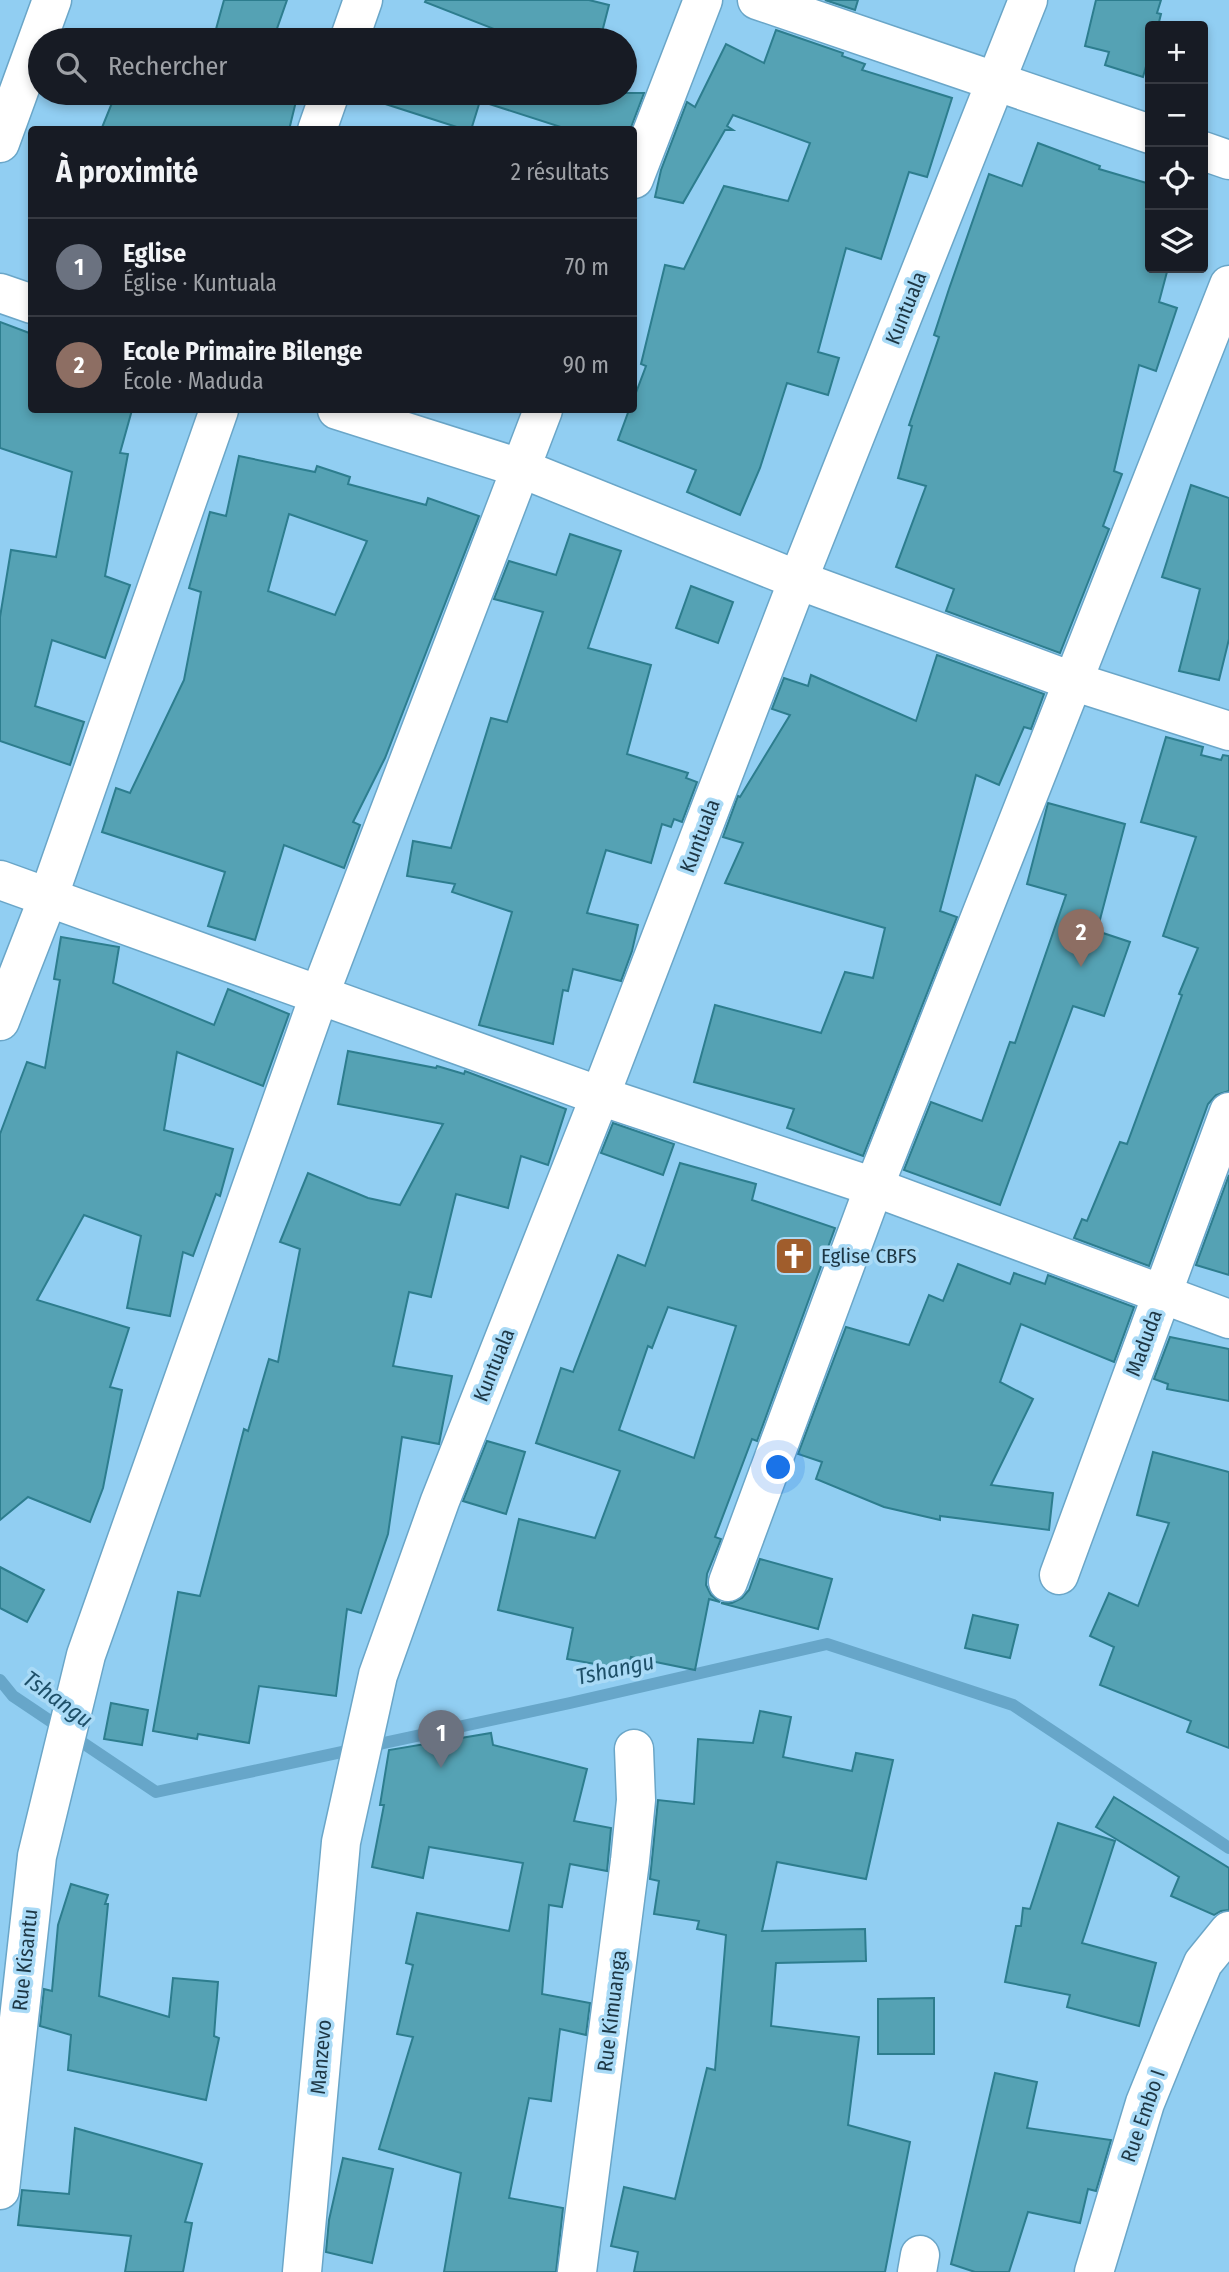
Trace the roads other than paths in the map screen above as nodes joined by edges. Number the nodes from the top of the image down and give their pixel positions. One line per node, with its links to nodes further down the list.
1 (52, 0): 6 (street)
2 (363, 0): 7 (street)
3 (704, 0): 16 (street)
4 (757, 0): 9 (street)
5 (1028, 0): 9 (street, Kuntuala)
6 (42, 28)
7 (353, 28)
8 (28, 66): 13 (street)
9 (996, 81): 12 (street); 24 (street, Kuntuala)
10 (326, 105): 11 (street)
11 (318, 126)
12 (1145, 132)
13 (0, 143)
14 (1208, 153): 15 (street)
15 (1229, 160)
16 (637, 171)
17 (1229, 285): 25 (street)
18 (0, 293): 19 (street)
19 (28, 303)
20 (218, 413): 28 (street)
21 (346, 413): 23 (street)
22 (542, 413): 23 (street, Rue Kisantu)
23 (520, 468): 24 (street); 29 (street, Rue Kisantu)
24 (798, 580): 25 (street); 31 (street, Kuntuala)
25 (1072, 681): 26 (street); 33 (street)
26 (1229, 731)
27 (0, 880): 28 (street)
28 (48, 898): 29 (street); 30 (street)
29 (319, 996): 31 (street); 41 (street, Rue Kisantu)
30 (0, 1021)
31 (600, 1096): 33 (street); 39 (street, Kuntuala)
32 (1229, 1112): 34 (street, Maduda)
33 (874, 1187): 34 (street); 37 (street)
34 (1162, 1293): 35 (street); 36 (street, Maduda)
35 (1229, 1319)
36 (1059, 1575)
37 (728, 1582)
38 (634, 1749): 43 (street, Rue Kimuanga)
39 (341, 1842): 42 (street, Manzevo)
40 (1229, 1931): 44 (street, Rue Embo I)
41 (0, 2190)
42 (302, 2272)
43 (577, 2272)
44 (1094, 2272)

